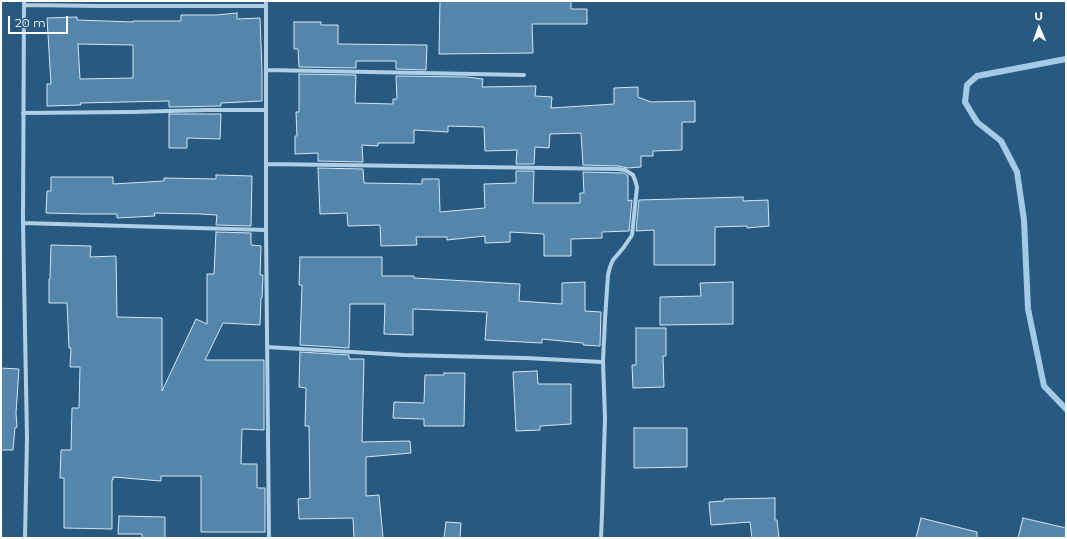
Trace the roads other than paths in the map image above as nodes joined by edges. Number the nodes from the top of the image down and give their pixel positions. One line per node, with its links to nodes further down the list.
1 (99, 1): 4 (street)
2 (266, 1): 5 (street)
3 (24, 3): 4 (street); 9 (street)
4 (99, 6): 5 (street)
5 (266, 6): 6 (street)
6 (266, 70): 7 (street); 8 (street)
7 (524, 75)
8 (266, 110): 9 (street); 10 (street)
9 (23, 114): 11 (street)
10 (266, 164): 12 (street); 14 (street)
11 (23, 223): 12 (street); 15 (street)
12 (266, 230): 13 (street)
13 (267, 347): 14 (street); 16 (street)
14 (603, 362): 17 (street)
15 (25, 538)
16 (269, 538)
17 (601, 538)

